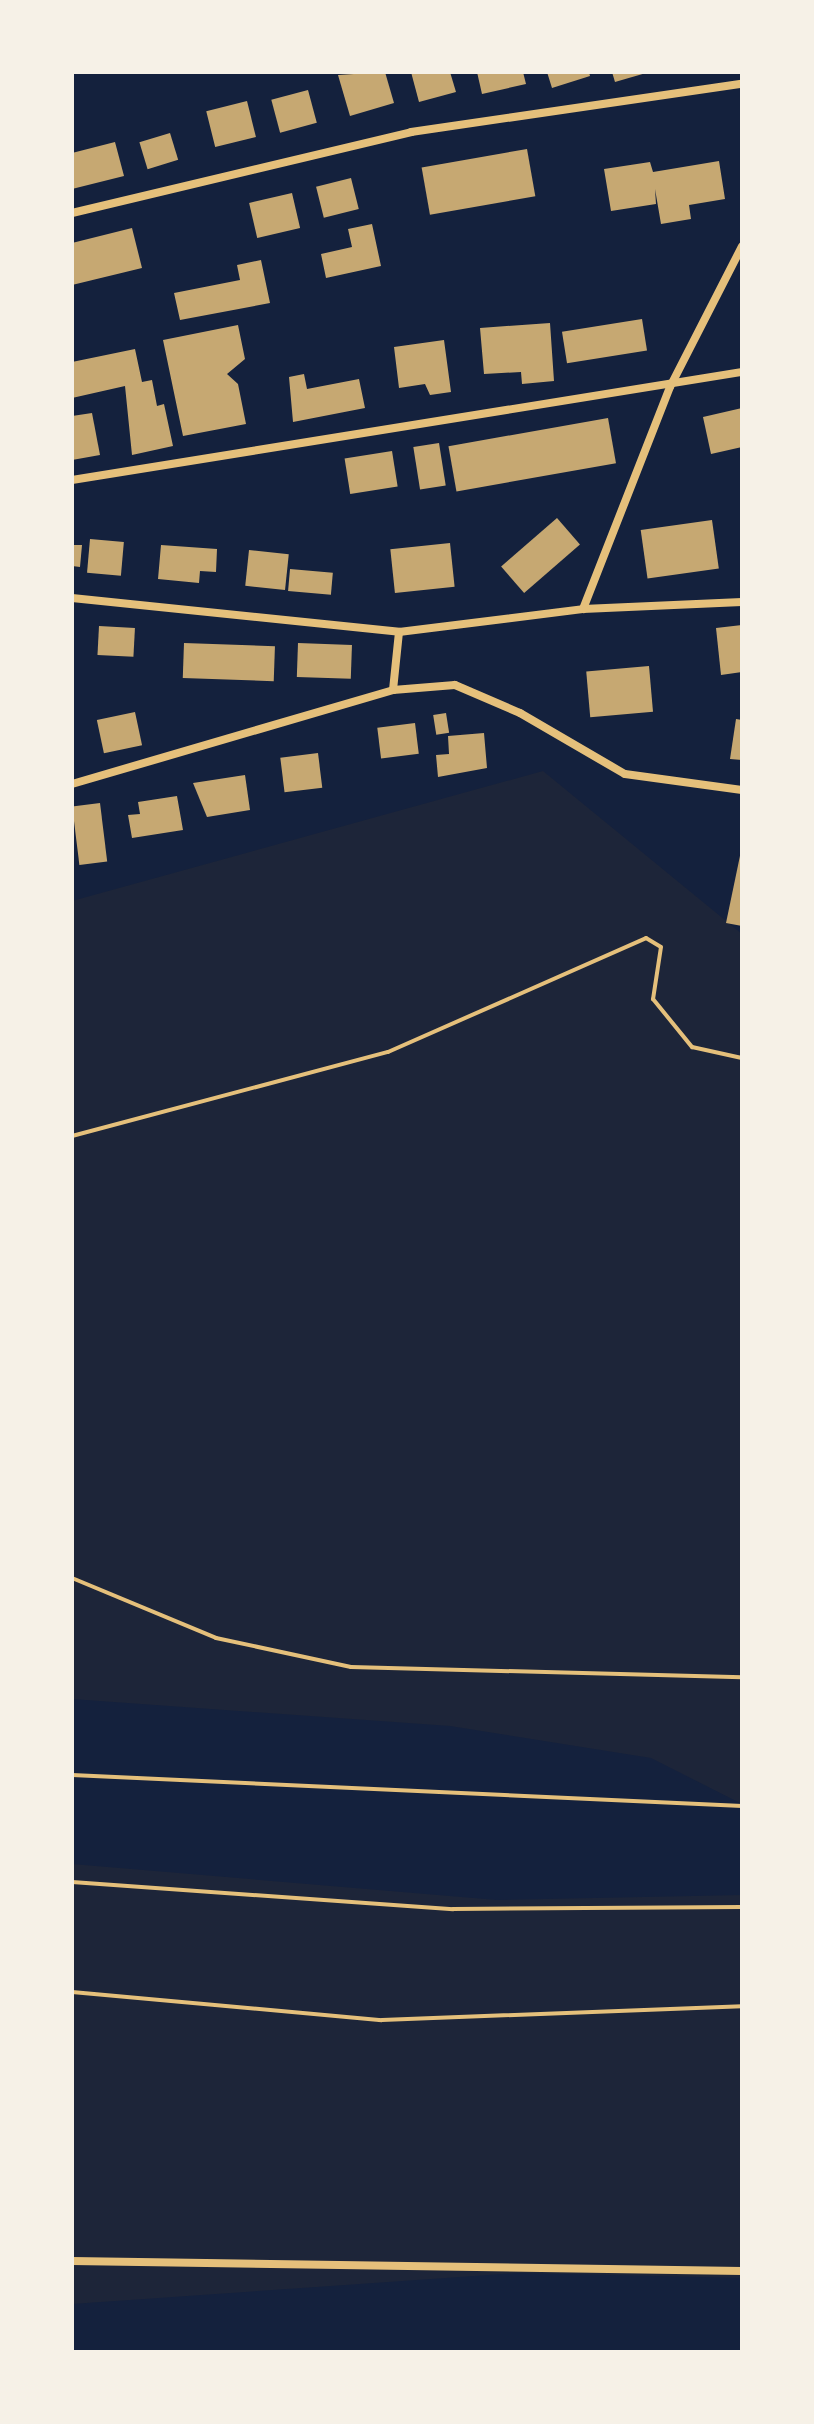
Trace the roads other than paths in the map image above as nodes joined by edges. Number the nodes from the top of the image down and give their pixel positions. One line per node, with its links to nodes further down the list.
1 (742, 84): 2 (street)
2 (72, 213)
3 (742, 246): 5 (street)
4 (742, 372): 5 (street)
5 (670, 387): 6 (street); 9 (street)
6 (72, 480)
7 (72, 598): 10 (street)
8 (742, 602): 9 (street)
9 (583, 609): 10 (street)
10 (399, 632): 11 (street)
11 (393, 690): 12 (street); 13 (street)
12 (72, 784)
13 (742, 790)
14 (72, 2261): 15 (street)
15 (742, 2271)

